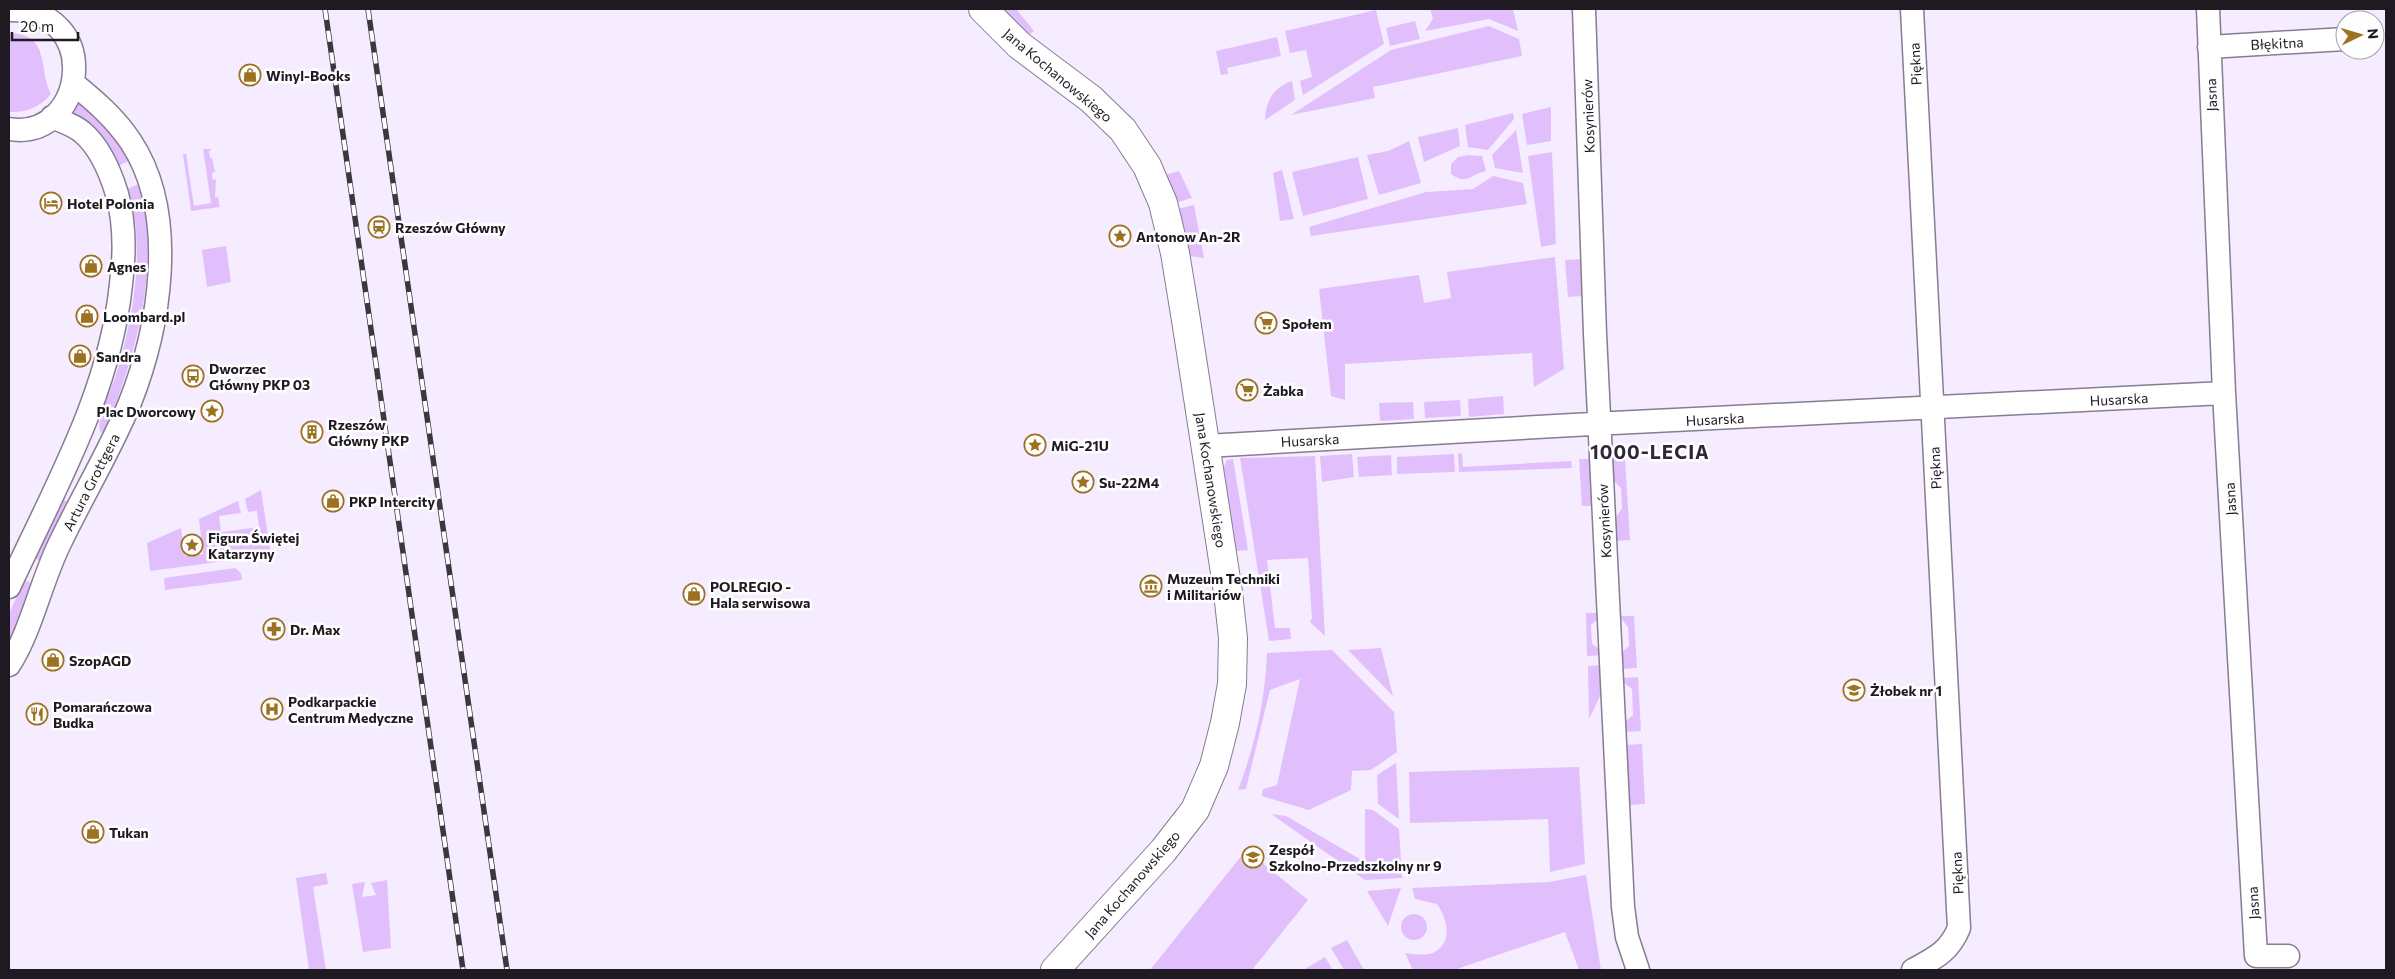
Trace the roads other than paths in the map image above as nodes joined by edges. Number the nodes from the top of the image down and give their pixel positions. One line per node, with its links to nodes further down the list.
1 (9, 9): 8 (street)
2 (983, 9): 14 (street, Jana Kochanowskiego)
3 (1584, 9): 13 (street, Kosynierów)
4 (1912, 9): 12 (street, Piękna)
5 (2208, 9): 7 (street, Jasna)
6 (2335, 40): 7 (street, Błękitna)
7 (2210, 47): 11 (street, Jasna)
8 (73, 83): 9 (street); 16 (street, Artura Grottgera)
9 (52, 117): 10 (street); 15 (street, Artura Grottgera)
10 (9, 130)
11 (2224, 393): 12 (street, Husarska); 17 (street, Jasna)
12 (1932, 408): 13 (street, Husarska); 20 (street, Piękna)
13 (1599, 424): 14 (street, Husarska); 19 (street, Kosynierów)
14 (1206, 446): 18 (street, Jana Kochanowskiego)
15 (9, 587)
16 (9, 665)
17 (2288, 956)
18 (1055, 970)
19 (1638, 970)
20 (1913, 970)

